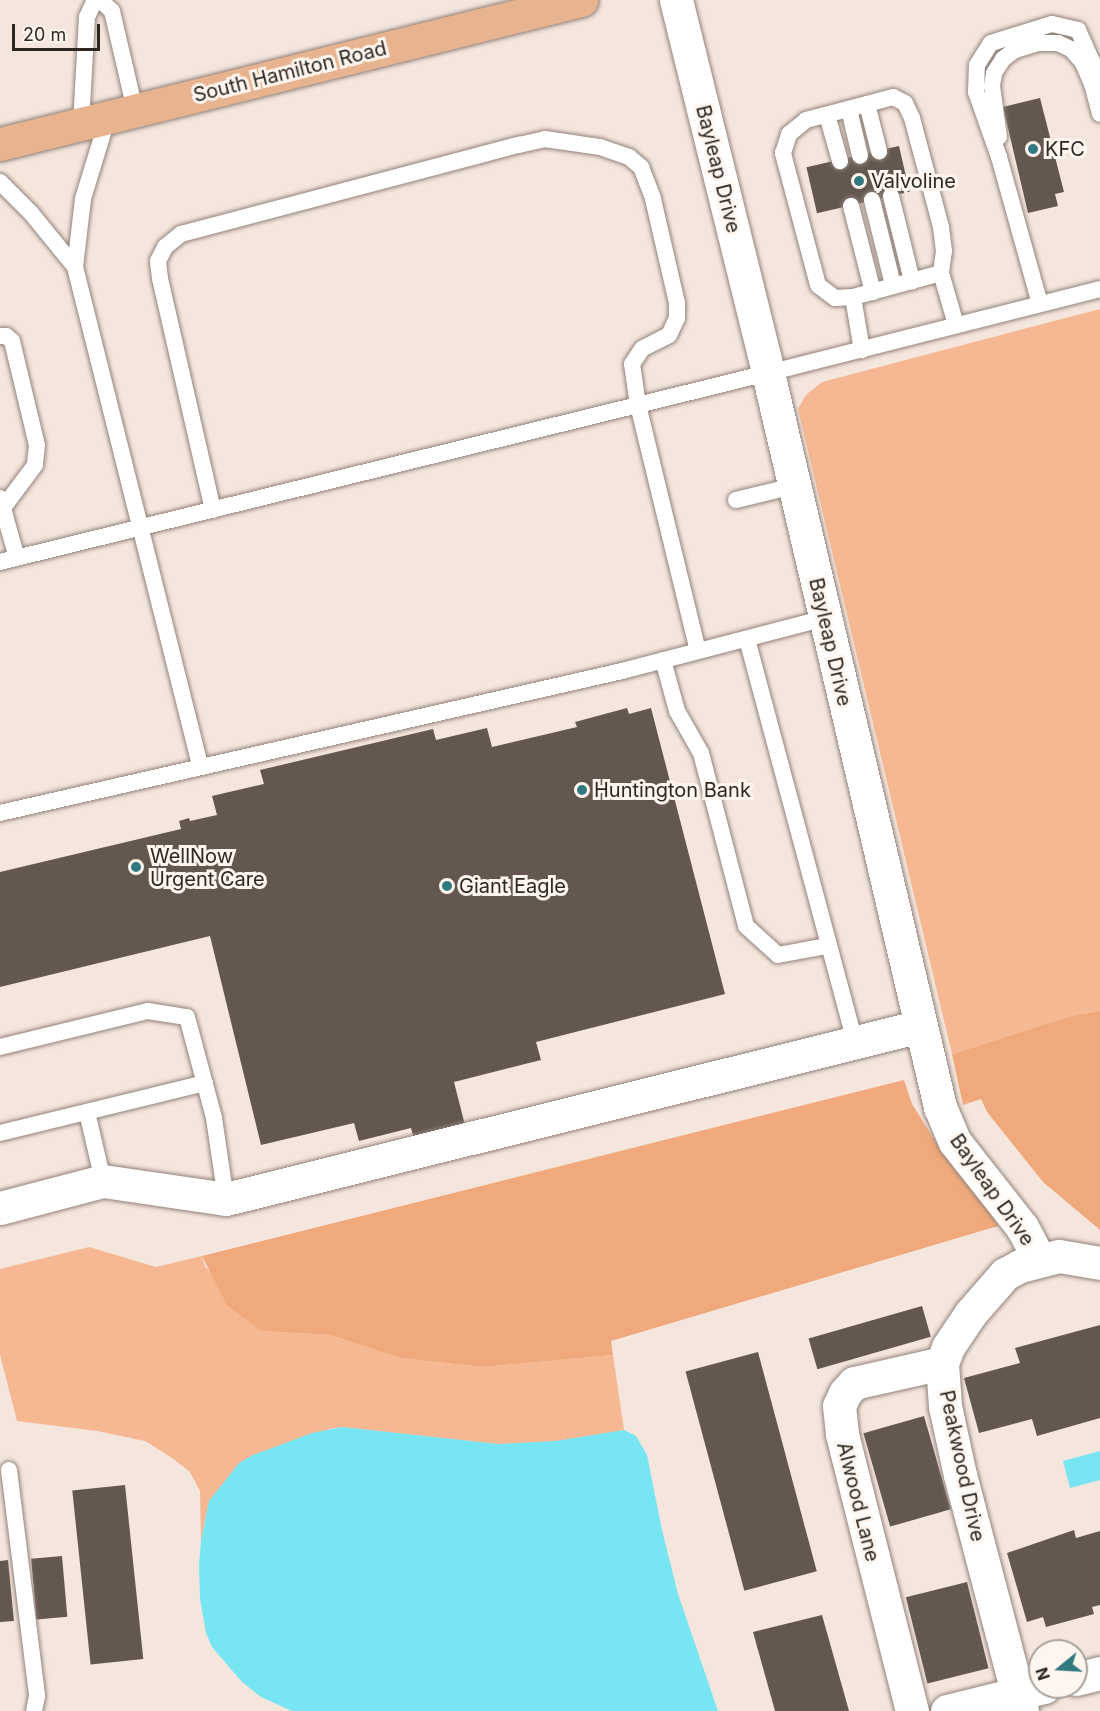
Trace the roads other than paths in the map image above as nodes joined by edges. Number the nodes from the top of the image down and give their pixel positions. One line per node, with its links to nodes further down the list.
1 (95, 0): 9 (lane)
2 (100, 0): 9 (lane)
3 (581, 0): 9 (main road, South Hamilton Road)
4 (676, 0): 29 (street, Bayleap Drive)
5 (867, 104): 6 (lane); 11 (lane); 19 (lane)
6 (849, 109): 8 (lane); 12 (lane)
7 (1100, 114): 25 (lane)
8 (827, 115): 13 (lane); 24 (lane)
9 (108, 117): 10 (main road, South Hamilton Road); 18 (lane)
10 (0, 144)
11 (879, 151)
12 (860, 156)
13 (840, 161)
14 (0, 182): 18 (lane)
15 (891, 196): 20 (lane)
16 (872, 200): 21 (lane)
17 (851, 206): 23 (lane)
18 (75, 267): 35 (lane)
19 (941, 273): 20 (lane); 26 (lane)
20 (912, 280): 21 (lane)
21 (893, 285): 23 (lane)
22 (1100, 289): 25 (lane)
23 (873, 292): 24 (lane)
24 (853, 297): 28 (lane)
25 (1041, 304): 26 (lane)
26 (956, 325): 28 (lane)
27 (0, 336): 33 (lane)
28 (862, 350): 29 (lane)
29 (768, 373): 30 (lane); 31 (street, Bayleap Drive)
30 (638, 405): 34 (lane); 34 (lane); 39 (lane)
31 (794, 486): 32 (lane); 37 (street, Bayleap Drive)
32 (736, 500)
33 (2, 503): 36 (lane)
34 (213, 510): 35 (lane)
35 (139, 528): 36 (lane); 41 (lane)
36 (8, 560)
37 (825, 618): 38 (lane); 44 (street, Bayleap Drive)
38 (747, 639): 39 (lane); 43 (lane)
39 (698, 651): 40 (lane)
40 (663, 660): 41 (lane); 43 (lane)
41 (200, 765): 42 (lane)
42 (0, 813)
43 (827, 946): 45 (lane)
44 (921, 1026): 45 (street); 53 (street, Bayleap Drive)
45 (855, 1042): 51 (street)
46 (0, 1047): 47 (lane)
47 (205, 1083): 48 (lane); 51 (lane)
48 (87, 1112): 49 (lane); 50 (lane)
49 (0, 1133)
50 (103, 1180): 51 (street); 52 (street)
51 (225, 1199)
52 (0, 1208)
53 (1039, 1260): 54 (street, Peakwood Drive); 55 (street, Peakwood Drive)
54 (1100, 1263)
55 (942, 1363): 57 (street, Peakwood Drive); 59 (street, Alwood Lane)
56 (9, 1470): 58 (lane)
57 (1028, 1697): 60 (street)
58 (34, 1711)
59 (912, 1711)
60 (947, 1711)

